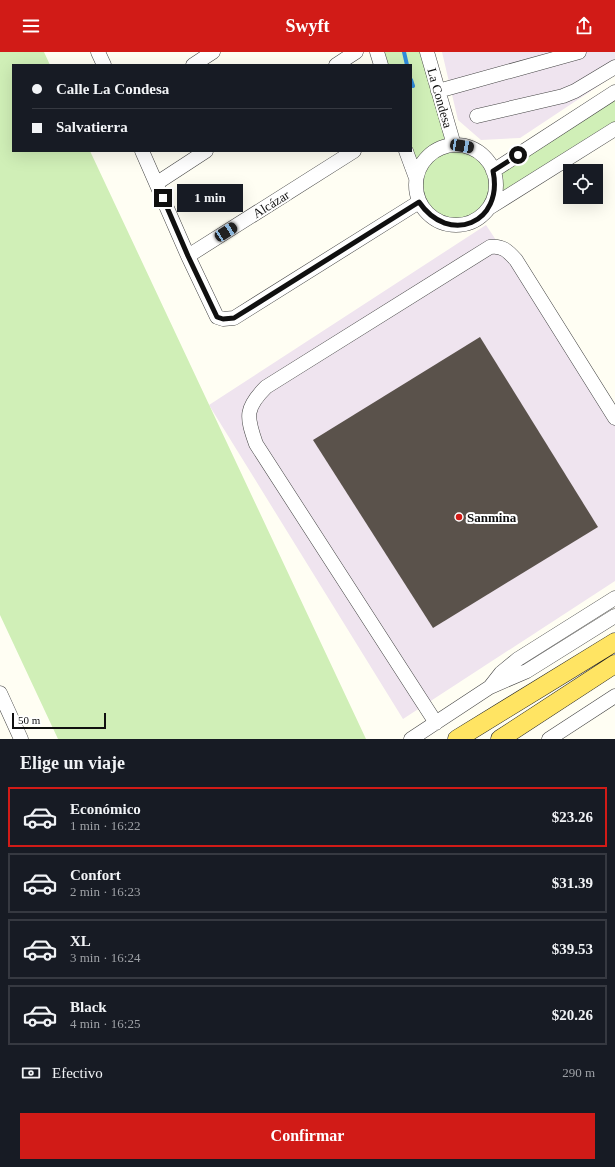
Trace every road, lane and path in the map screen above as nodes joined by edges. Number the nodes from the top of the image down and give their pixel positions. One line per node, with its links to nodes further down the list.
1 (98, 52): 7 (street)
2 (213, 52): 8 (street)
3 (356, 52): 9 (street)
4 (377, 52): 10 (street)
5 (427, 52): 12 (street, La Condesa)
6 (579, 52): 12 (street)
7 (104, 64)
8 (195, 64)
9 (338, 64)
10 (381, 64)
11 (615, 67): 14 (street)
12 (438, 91): 16 (street, La Condesa)
13 (615, 92): 21 (street)
14 (477, 116)
15 (615, 129): 25 (street)
16 (454, 145): 21 (street); 22 (street)
17 (142, 152): 23 (street)
18 (204, 152): 23 (street)
19 (352, 152): 26 (street, Alcázar)
20 (406, 152): 22 (street)
21 (493, 171): 25 (street)
22 (416, 178): 24 (street)
23 (157, 183): 26 (street)
24 (419, 202): 25 (street); 26 (street)
25 (489, 208)
26 (188, 256)
27 (615, 418): 35 (street)
28 (615, 598): 32 (street)
29 (615, 616): 32 (street)
30 (615, 642): 38 (main road)
31 (615, 664): 39 (main road)
32 (490, 687): 35 (street)
33 (0, 693): 36 (street)
34 (615, 696): 40 (street)
35 (436, 723): 37 (street)
36 (21, 739)
37 (411, 739)
38 (457, 739)
39 (500, 739)
40 (549, 739)

